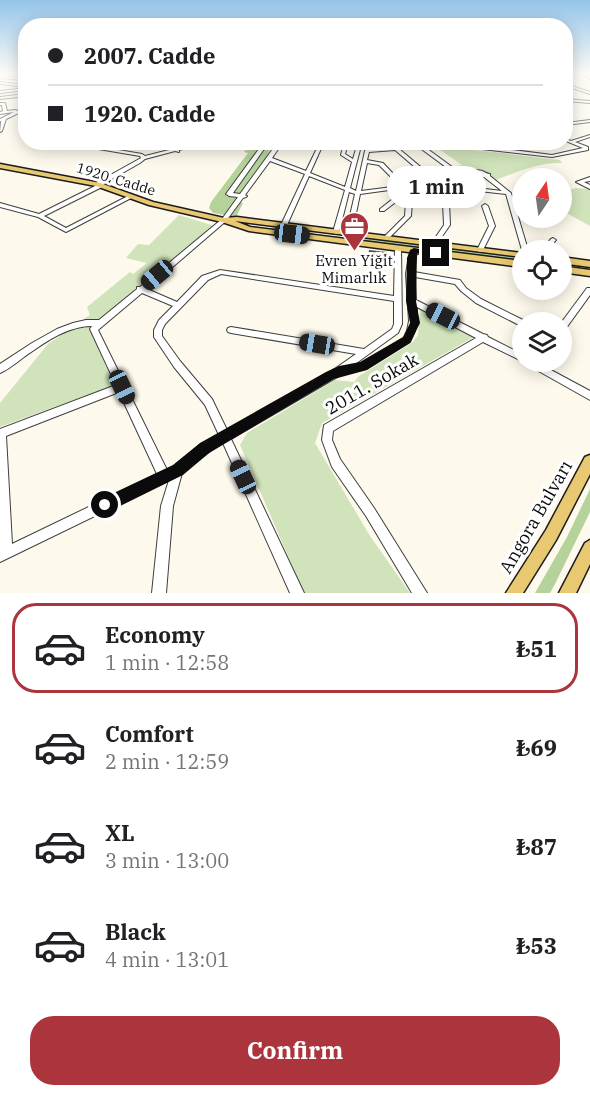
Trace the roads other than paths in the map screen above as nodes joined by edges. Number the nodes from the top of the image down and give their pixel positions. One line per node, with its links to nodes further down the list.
1 (0, 104): 3 (street)
2 (18, 110): 3 (street)
3 (2, 112)
4 (18, 112): 6 (street)
5 (573, 118): 7 (street)
6 (2, 119): 10 (street)
7 (581, 121): 8 (street); 9 (street)
8 (590, 121)
9 (573, 123)
10 (0, 131)
11 (590, 136): 12 (street)
12 (573, 140)
13 (573, 143): 25 (street)
14 (112, 150): 27 (street)
15 (180, 150): 26 (street)
16 (261, 150): 45 (street)
17 (276, 150): 28 (street)
18 (318, 150): 32 (street)
19 (345, 150): 30 (street)
20 (358, 150): 30 (street)
21 (367, 150): 29 (street)
22 (397, 150): 34 (street)
23 (424, 150): 33 (street)
24 (500, 150): 25 (street)
25 (589, 150)
26 (177, 151): 27 (street)
27 (143, 158): 37 (street)
28 (270, 159): 32 (street); 45 (street)
29 (365, 161): 36 (street); 42 (street)
30 (355, 162): 40 (street)
31 (0, 166): 37 (main road, 1920. Cadde)
32 (307, 173): 40 (street); 54 (street)
33 (458, 178): 34 (street); 38 (street); 42 (street); 44 (street)
34 (432, 179): 36 (street)
35 (590, 179): 39 (street)
36 (400, 184): 42 (street)
37 (100, 185): 46 (main road, 1920. Cadde); 52 (street)
38 (466, 185): 41 (street); 43 (street)
39 (590, 187)
40 (347, 189): 42 (street); 55 (street)
41 (476, 189): 44 (street); 48 (street)
42 (357, 191): 56 (street)
43 (429, 192)
44 (508, 193): 58 (street)
45 (244, 196): 53 (street)
46 (130, 197): 52 (street); 53 (main road, 1920. Cadde)
47 (409, 198): 48 (street); 51 (street); 57 (street)
48 (446, 201): 59 (street)
49 (0, 205): 52 (street)
50 (485, 206): 62 (street)
51 (382, 210)
52 (40, 216)
53 (224, 220): 54 (main road, 1920. Cadde); 55 (main road, 1920. Cadde); 70 (street)
54 (284, 225): 55 (main road, 1920. Cadde)
55 (335, 236): 56 (main road, 1920. Cadde)
56 (348, 237): 57 (main road, 1920. Cadde); 60 (main road, 1920. Cadde)
57 (386, 238): 59 (main road, 1920. Cadde)
58 (522, 240)
59 (434, 244): 62 (main road, 1920. Cadde)
60 (398, 248): 61 (main road, 1920. Cadde); 72 (street)
61 (414, 250): 65 (main road, 1920. Cadde); 69 (street)
62 (480, 250): 63 (main road, 1920. Cadde)
63 (512, 254)
64 (572, 262): 66 (main road)
65 (512, 263)
66 (590, 264)
67 (572, 271): 68 (main road)
68 (590, 273)
69 (410, 274): 73 (street); 76 (street)
70 (140, 289): 74 (street); 77 (street)
71 (590, 290): 75 (street)
72 (397, 299): 74 (street); 80 (street)
73 (411, 301): 79 (street); 83 (street)
74 (178, 305): 87 (street)
75 (572, 314)
76 (512, 318)
77 (100, 323): 82 (street); 85 (street)
78 (231, 330): 80 (street)
79 (484, 338): 81 (street); 95 (street, 2011. Sokak)
80 (364, 352): 83 (street)
81 (512, 353)
82 (0, 369)
83 (339, 371): 87 (street)
84 (550, 372): 86 (street)
85 (122, 387): 90 (street); 92 (street)
86 (590, 396)
87 (225, 436): 89 (street); 94 (street)
88 (590, 461): 96 (main road, Angora Bulvarı)
89 (178, 470): 90 (street); 93 (street)
90 (164, 476): 92 (street)
91 (590, 548): 97 (main road)
92 (3, 555)
93 (159, 593)
94 (297, 593)
95 (420, 593)
96 (514, 593)
97 (567, 593)

